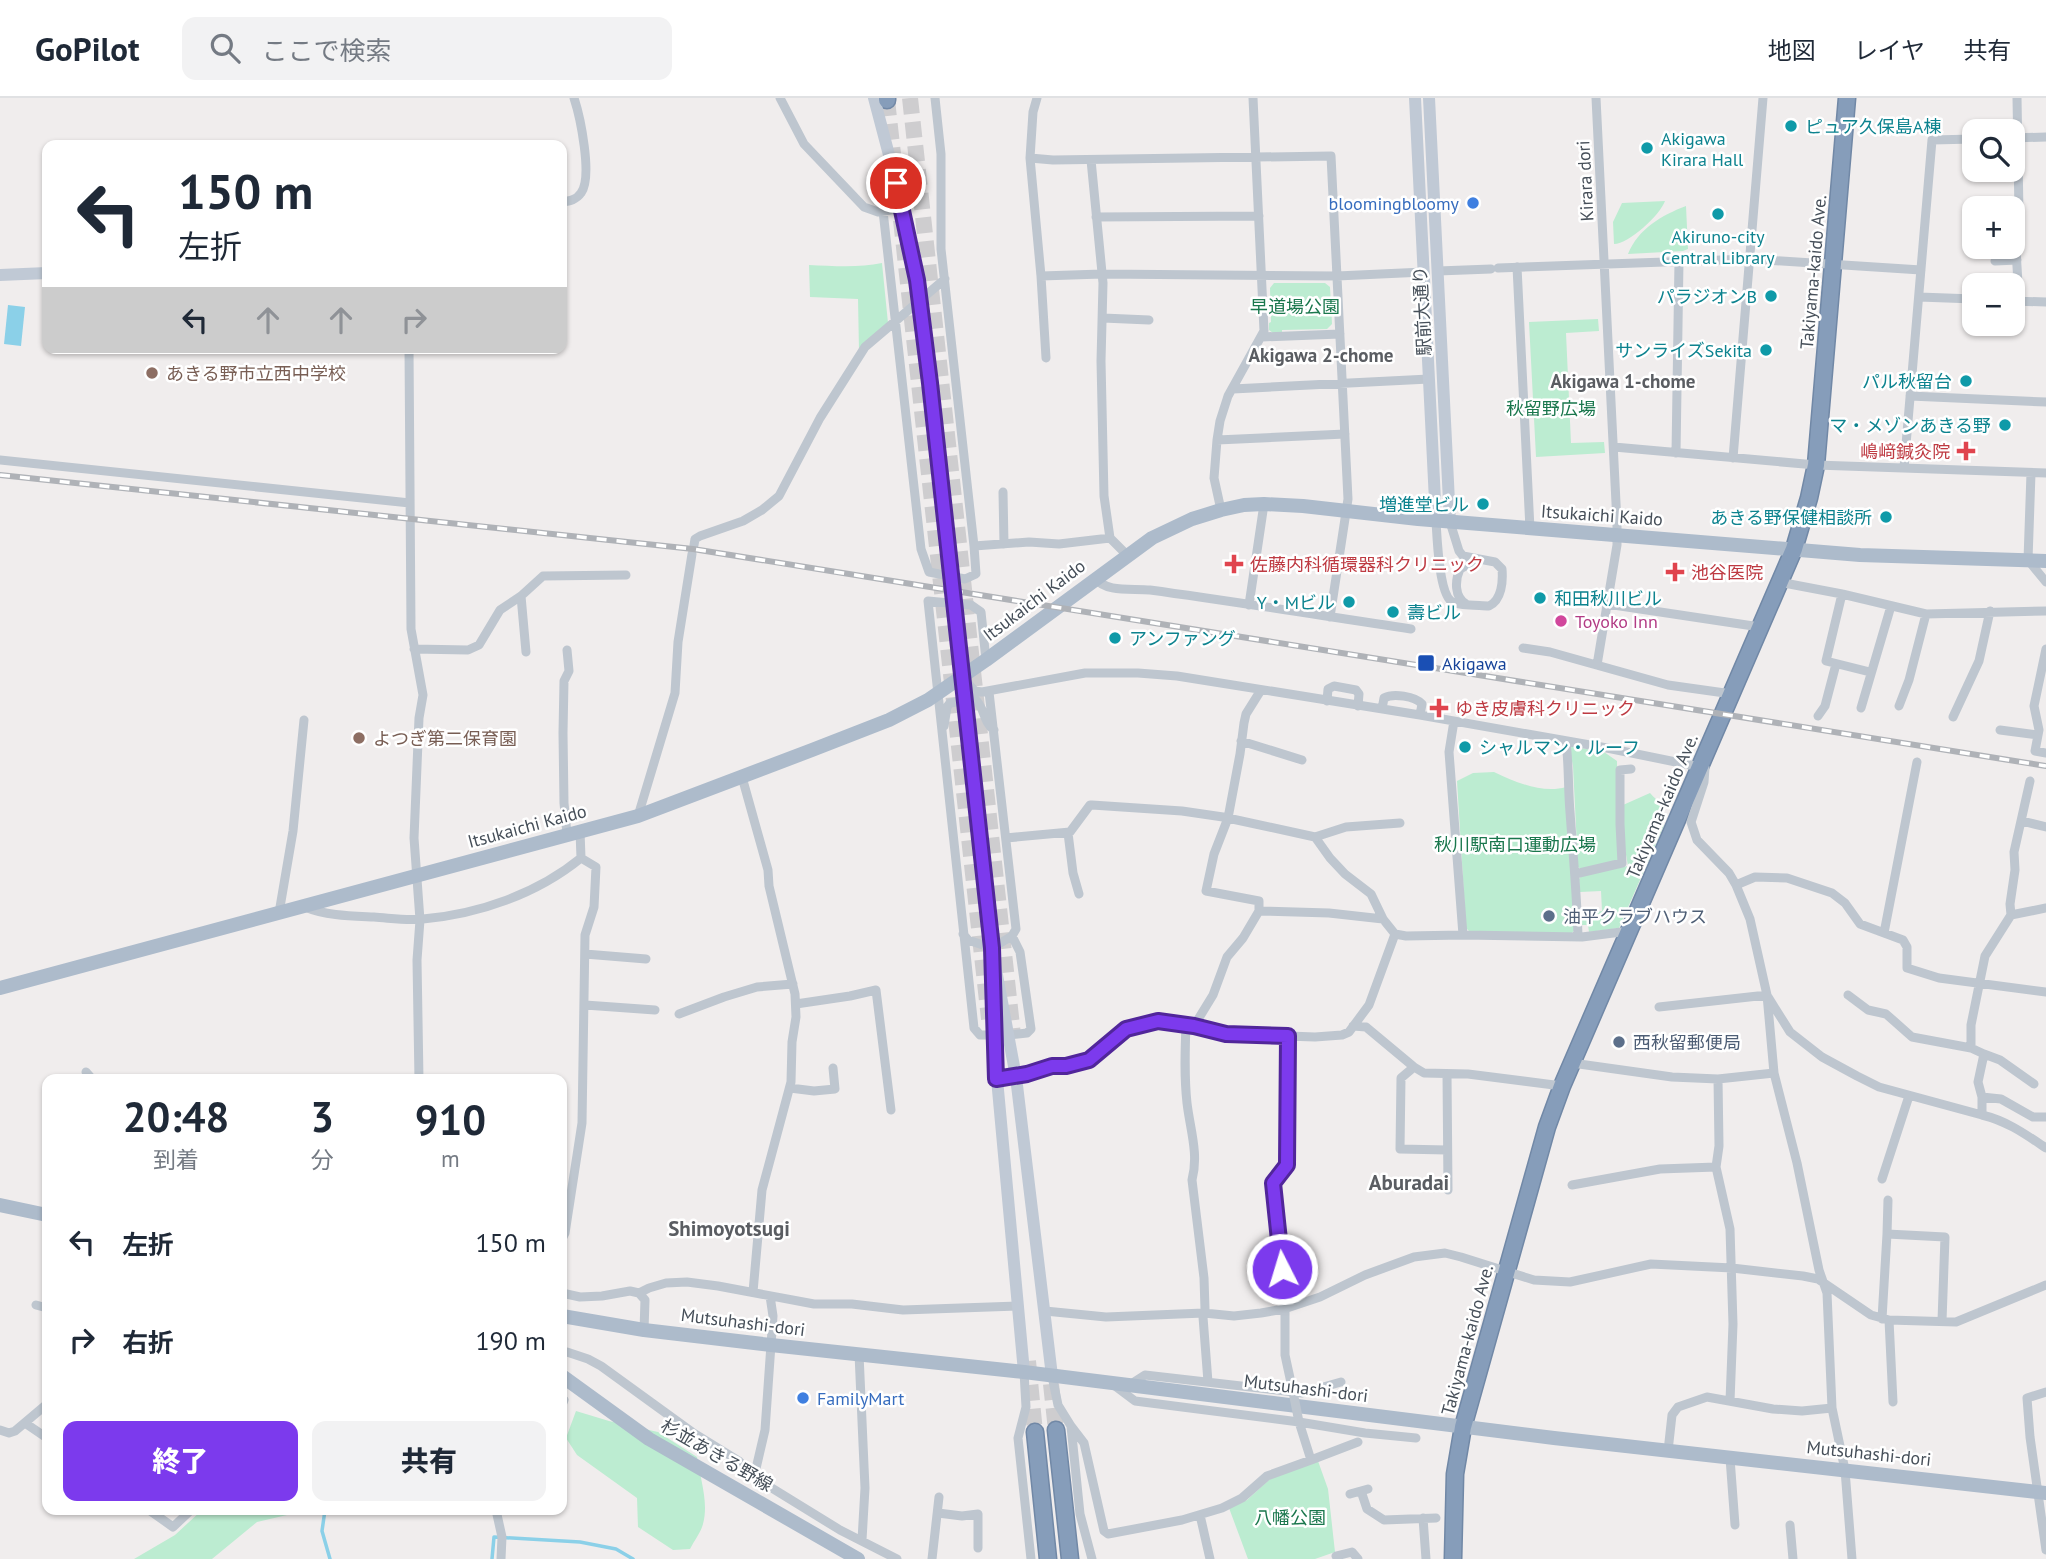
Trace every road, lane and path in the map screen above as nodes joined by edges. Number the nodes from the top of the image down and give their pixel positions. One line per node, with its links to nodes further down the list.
1 (574, 98): 20 (street)
2 (779, 98): 22 (street)
3 (935, 98): 42 (street)
4 (1037, 98): 18 (street)
5 (1253, 98): 17 (street)
6 (1415, 98): 34 (street, 駅前大通り)
7 (1429, 98): 33 (street, 駅前大通り)
8 (1596, 98): 29 (street, Kirara dori)
9 (1763, 98): 25 (street)
10 (1847, 98): 30 (highway, Takiyama-kaido Ave.)
11 (2017, 98): 13 (street)
12 (883, 99): 21 (street)
13 (2016, 119)
14 (2046, 136): 15 (street)
15 (2025, 137)
16 (1962, 139): 32 (street)
17 (1256, 157): 19 (street); 23 (street); 41 (street)
18 (1030, 158): 19 (street); 39 (street)
19 (1091, 160): 24 (street)
20 (567, 202)
21 (903, 208): 22 (street); 45 (street)
22 (883, 211): 50 (street)
23 (1259, 216): 24 (street); 40 (street)
24 (1096, 217): 37 (street)
25 (1749, 259): 27 (street); 30 (street); 64 (street)
26 (2017, 260): 28 (street); 36 (street)
27 (1679, 261): 29 (street); 63 (street)
28 (1995, 261)
29 (1604, 263): 31 (street); 62 (street, Kirara dori)
30 (1833, 265): 32 (street); 66 (highway, Takiyama-kaido Ave.)
31 (1517, 267): 33 (street); 76 (street)
32 (1921, 270): 43 (street)
33 (1438, 271): 75 (street, 駅前大通り)
34 (1423, 272): 41 (street); 55 (street, 駅前大通り)
35 (42, 273): 38 (street)
36 (2017, 273)
37 (1102, 274): 39 (street); 40 (street); 48 (street)
38 (0, 275)
39 (1041, 276): 54 (street)
40 (1262, 276): 41 (street); 52 (street)
41 (1337, 276): 51 (street)
42 (945, 279): 45 (street); 80 (street)
43 (1919, 297): 44 (street); 58 (street)
44 (1962, 299)
45 (920, 301): 50 (street); 167 (street, bridge)
46 (2025, 301): 47 (street)
47 (2046, 302)
48 (1103, 318): 49 (street); 78 (street)
49 (1149, 320)
50 (896, 321): 80 (street); 139 (street)
51 (1340, 334): 52 (street); 56 (street)
52 (1262, 337): 57 (street)
53 (409, 354): 71 (street)
54 (1046, 358)
55 (1429, 379): 56 (street); 75 (street, 駅前大通り)
56 (1342, 383): 57 (street); 60 (street)
57 (1233, 389): 61 (street)
58 (1910, 396): 59 (street); 67 (street)
59 (2046, 402)
60 (1345, 434): 61 (street); 74 (street)
61 (1217, 440): 73 (street)
62 (1614, 447): 63 (street); 77 (street, Kirara dori)
63 (1675, 453): 64 (street)
64 (1732, 458): 66 (street)
65 (0, 460): 71 (street)
66 (1816, 465): 67 (street); 81 (highway, Takiyama-kaido Ave.)
67 (1904, 468): 68 (street)
68 (2031, 473): 69 (street); 84 (street)
69 (2046, 473)
70 (1003, 492): 79 (street)
71 (410, 503): 103 (street)
72 (1264, 504): 73 (main road, Itsukaichi Kaido); 74 (main road, Itsukaichi Kaido); 94 (street)
73 (1221, 510): 82 (main road, Itsukaichi Kaido)
74 (1346, 511): 75 (main road, Itsukaichi Kaido); 99 (street)
75 (1443, 521): 76 (main road, Itsukaichi Kaido); 83 (street); 92 (street)
76 (1530, 528): 77 (main road, Itsukaichi Kaido)
77 (1617, 535): 81 (main road, Itsukaichi Kaido); 93 (street, Kirara dori)
78 (1110, 538): 79 (street); 82 (street)
79 (1003, 544): 80 (street)
80 (974, 546)
81 (1794, 549): 84 (main road, Itsukaichi Kaido); 88 (highway, Takiyama-kaido Ave.)
82 (1126, 555): 87 (main road, Itsukaichi Kaido)
83 (1478, 560): 92 (street); 92 (street)
84 (2028, 560): 85 (main road, Itsukaichi Kaido); 89 (street)
85 (2046, 561)
86 (626, 575): 91 (street)
87 (1095, 578): 94 (street); 107 (main road, Itsukaichi Kaido)
88 (1779, 582): 90 (street); 100 (highway, Takiyama-kaido Ave.)
89 (2046, 582)
90 (1842, 594): 95 (street); 108 (street)
91 (521, 596): 103 (street); 106 (street)
92 (1465, 604)
93 (1607, 604): 100 (street); 109 (street, Kirara dori)
94 (1248, 605): 99 (street)
95 (1891, 606): 98 (street); 110 (street)
96 (1990, 611): 97 (street); 98 (street); 123 (street)
97 (2046, 611)
98 (1926, 614): 118 (street)
99 (1330, 617): 101 (street)
100 (1760, 627): 114 (highway, Takiyama-kaido Ave.)
101 (1411, 629)
102 (1523, 648): 109 (street)
103 (414, 649): 150 (street)
104 (2046, 649): 128 (street)
105 (567, 650): 145 (street)
106 (526, 652)
107 (986, 660): 111 (main road, Itsukaichi Kaido); 115 (street)
108 (1836, 664): 110 (street); 122 (street)
109 (1597, 665): 114 (street)
110 (1870, 672): 119 (street)
111 (962, 677): 113 (street); 115 (main road, Itsukaichi Kaido)
112 (1261, 690): 113 (street); 116 (street); 130 (street)
113 (989, 691): 126 (street)
114 (1732, 694): 135 (highway, Takiyama-kaido Ave.)
115 (937, 695): 129 (street); 137 (main road, Itsukaichi Kaido)
116 (1326, 701): 117 (street); 117 (street)
117 (1357, 706): 120 (street)
118 (1899, 706)
119 (1861, 708)
120 (1382, 709): 121 (street); 121 (street)
121 (1420, 715): 125 (street)
122 (1818, 716)
123 (1953, 718)
124 (304, 720): 156 (street)
125 (1454, 721): 131 (street); 164 (street)
126 (994, 730): 129 (street); 147 (street)
127 (2000, 730): 128 (street)
128 (2038, 736): 132 (street)
129 (942, 738): 162 (street)
130 (1241, 741): 133 (street); 140 (street)
131 (1566, 742): 135 (street); 149 (street)
132 (2046, 753)
133 (1301, 760)
134 (1917, 762): 161 (street)
135 (1700, 766): 151 (street); 160 (highway, Takiyama-kaido Ave.)
136 (1631, 769): 149 (street)
137 (742, 777): 139 (main road, Itsukaichi Kaido); 171 (street)
138 (2030, 781): 141 (street)
139 (638, 816): 145 (main road, Itsukaichi Kaido)
140 (1227, 818): 144 (street); 146 (street); 155 (street)
141 (2022, 821): 143 (street); 157 (street)
142 (1400, 823): 146 (street)
143 (2046, 827)
144 (1068, 832): 147 (street); 152 (street)
145 (573, 833): 148 (street); 150 (main road, Itsukaichi Kaido)
146 (1315, 836): 158 (street)
147 (1006, 838): 165 (street)
148 (581, 858): 159 (street); 168 (street)
149 (1575, 874): 166 (street)
150 (417, 875): 153 (main road, Itsukaichi Kaido); 159 (street)
151 (1735, 885): 161 (street); 174 (street)
152 (1079, 894)
153 (304, 906): 156 (main road, Itsukaichi Kaido); 159 (street)
154 (2046, 908): 157 (street)
155 (1259, 911): 158 (street); 181 (street)
156 (279, 913): 172 (main road, Itsukaichi Kaido)
157 (2011, 915): 170 (street)
158 (1382, 919): 163 (street)
159 (420, 920): 192 (street)
160 (1629, 931): 166 (street); 188 (highway, Takiyama-kaido Ave.)
161 (1884, 933): 170 (street)
162 (963, 934): 167 (street); 183 (street)
163 (1395, 934): 164 (street); 182 (street)
164 (1462, 935): 166 (street)
165 (1012, 936): 167 (street); 184 (street)
166 (1578, 937)
167 (992, 948): 183 (street); 184 (street)
168 (585, 954): 169 (street); 177 (street)
169 (646, 959)
170 (1978, 983): 173 (street); 186 (street)
171 (793, 984): 176 (street); 180 (street)
172 (0, 988)
173 (2046, 992)
174 (1767, 995): 178 (street); 191 (street); 200 (street)
175 (1848, 995): 186 (street)
176 (796, 1004): 199 (street); 202 (street)
177 (584, 1005): 179 (street); 214 (street)
178 (1659, 1007)
179 (655, 1010)
180 (679, 1014)
181 (1190, 1025): 185 (street); 194 (street); 229 (street)
182 (1353, 1026): 185 (street); 190 (street)
183 (995, 1035): 195 (street)
184 (1009, 1035): 194 (street)
185 (1288, 1036): 227 (street)
186 (1971, 1048): 187 (street)
187 (1984, 1054): 197 (street); 201 (street)
188 (1572, 1063): 196 (street); 198 (highway, Takiyama-kaido Ave.)
189 (833, 1068): 199 (street)
190 (1414, 1068): 193 (street); 206 (street)
191 (1774, 1073): 196 (street); 219 (street)
192 (419, 1074)
193 (1447, 1074): 198 (street); 206 (street)
194 (1016, 1077): 195 (street); 228 (street)
195 (996, 1079): 225 (street)
196 (1718, 1079): 207 (street)
197 (2034, 1084)
198 (1562, 1086): 217 (highway, Takiyama-kaido Ave.)
199 (790, 1088): 220 (street)
200 (1909, 1096): 203 (street); 208 (street)
201 (1982, 1097): 203 (street); 204 (street)
202 (891, 1110)
203 (1982, 1115): 205 (street)
204 (2046, 1117)
205 (2046, 1148)
206 (1447, 1150): 210 (street)
207 (1716, 1167): 209 (street); 216 (street)
208 (1882, 1179)
209 (1572, 1185)
210 (1448, 1191)
211 (1888, 1200): 215 (street)
212 (0, 1205): 213 (main road)
213 (42, 1214)
214 (567, 1220)
215 (1887, 1234): 231 (street); 232 (street)
216 (1732, 1268): 217 (street); 219 (street); 245 (street)
217 (1505, 1271): 227 (street); 251 (highway, Takiyama-kaido Ave.)
218 (2046, 1285): 232 (street)
219 (1825, 1286): 231 (street); 248 (street)
220 (753, 1292): 221 (street); 223 (street)
221 (639, 1293): 222 (street); 233 (street)
222 (567, 1294)
223 (770, 1296): 225 (street); 234 (street)
224 (36, 1305): 226 (street)
225 (1017, 1306): 237 (street)
226 (42, 1307)
227 (1284, 1309): 229 (street); 243 (street)
228 (1045, 1311): 229 (street); 238 (street)
229 (1203, 1313): 240 (street)
230 (567, 1317): 233 (main road, Mutsuhashi-dori)
231 (1885, 1319): 232 (street); 246 (street)
232 (1942, 1321)
233 (644, 1330): 234 (main road, Mutsuhashi-dori)
234 (771, 1345): 236 (main road, Mutsuhashi-dori); 262 (street)
235 (567, 1352): 262 (street)
236 (859, 1354): 237 (main road, Mutsuhashi-dori); 275 (street)
237 (1024, 1372): 238 (main road, Mutsuhashi-dori); 283 (street)
238 (1052, 1376): 242 (main road, Mutsuhashi-dori); 252 (street)
239 (567, 1380): 280 (main road, 杉並あきる野線)
240 (1208, 1382): 242 (street); 243 (street)
241 (1341, 1382): 243 (street)
242 (1120, 1385): 249 (street); 251 (main road, Mutsuhashi-dori)
243 (1293, 1392): 249 (street, bridge)
244 (2046, 1392): 263 (street)
245 (1730, 1401): 248 (street); 258 (street)
246 (1892, 1402)
247 (42, 1408): 250 (street)
248 (1832, 1408): 261 (street)
249 (1299, 1422): 256 (street); 260 (street)
250 (25, 1423): 253 (street); 255 (street)
251 (1463, 1427): 258 (main road, Mutsuhashi-dori); 290 (highway, Takiyama-kaido Ave.)
252 (1064, 1428): 270 (street); 285 (highway); 286 (street)
253 (0, 1430)
254 (1035, 1432): 284 (highway)
255 (42, 1435)
256 (1416, 1438)
257 (1358, 1442): 260 (street)
258 (1668, 1451): 259 (main road, Mutsuhashi-dori)
259 (1730, 1458): 261 (main road, Mutsuhashi-dori); 273 (street)
260 (1311, 1460): 270 (street)
261 (1845, 1470): 263 (main road, Mutsuhashi-dori); 292 (street)
262 (754, 1477): 275 (street)
263 (2042, 1492): 277 (street)
264 (1350, 1494): 271 (street)
265 (939, 1497): 266 (street)
266 (938, 1513): 276 (street); 282 (street)
267 (156, 1515): 268 (street)
268 (186, 1515)
269 (497, 1515): 279 (street)
270 (1200, 1515): 287 (street)
271 (1423, 1518): 272 (street); 289 (street)
272 (1436, 1518)
273 (1735, 1525)
274 (1790, 1525): 291 (street)
275 (862, 1540): 281 (street)
276 (978, 1548)
277 (2046, 1550)
278 (1336, 1556): 288 (street)
279 (501, 1559)
280 (858, 1559)
281 (897, 1559)
282 (932, 1559)
283 (1031, 1559)
284 (1048, 1559)
285 (1070, 1559)
286 (1092, 1559)
287 (1210, 1559)
288 (1358, 1559)
289 (1426, 1559)
290 (1453, 1559)
291 (1793, 1559)
292 (1852, 1559)

